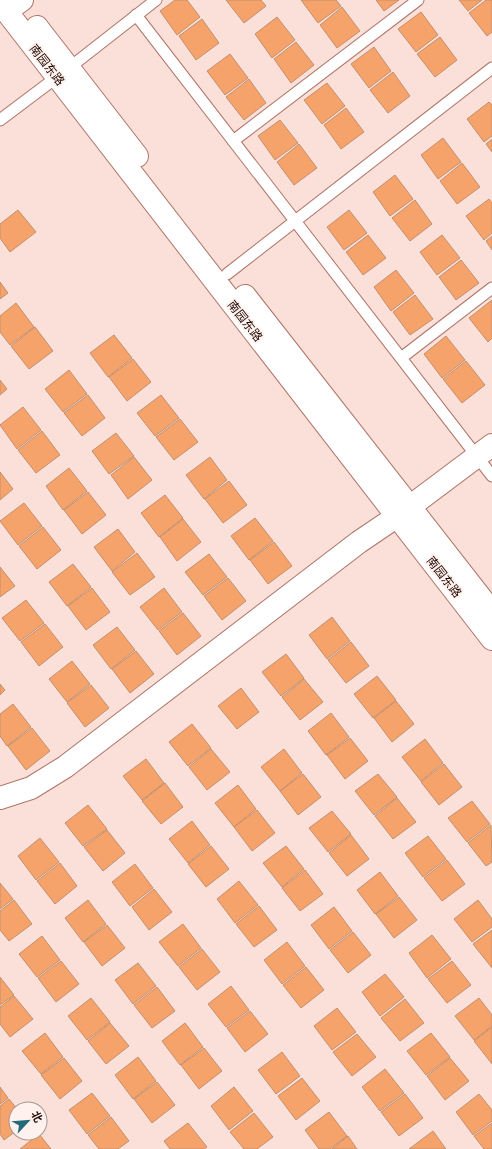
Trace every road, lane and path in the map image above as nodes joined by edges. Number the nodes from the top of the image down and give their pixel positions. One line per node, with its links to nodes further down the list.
1 (156, 0): 4 (lane)
2 (418, 0): 8 (lane)
3 (11, 7): 6 (main road, 南园东路)
4 (136, 15): 6 (lane); 8 (lane)
5 (492, 68): 9 (lane)
6 (63, 72): 7 (lane); 10 (main road, 南园东路); 15 (main road, 南园东路)
7 (0, 120)
8 (233, 141): 9 (lane)
9 (294, 220): 10 (lane); 12 (lane)
10 (227, 274): 15 (main road, 南园东路)
11 (492, 288): 12 (lane)
12 (401, 358): 13 (lane)
13 (485, 451): 14 (lane); 15 (main road)
14 (492, 476)
15 (403, 512): 16 (main road, 南园东路); 17 (main road, 南园东路); 18 (main road)
16 (492, 612)
17 (492, 639)
18 (0, 798)

